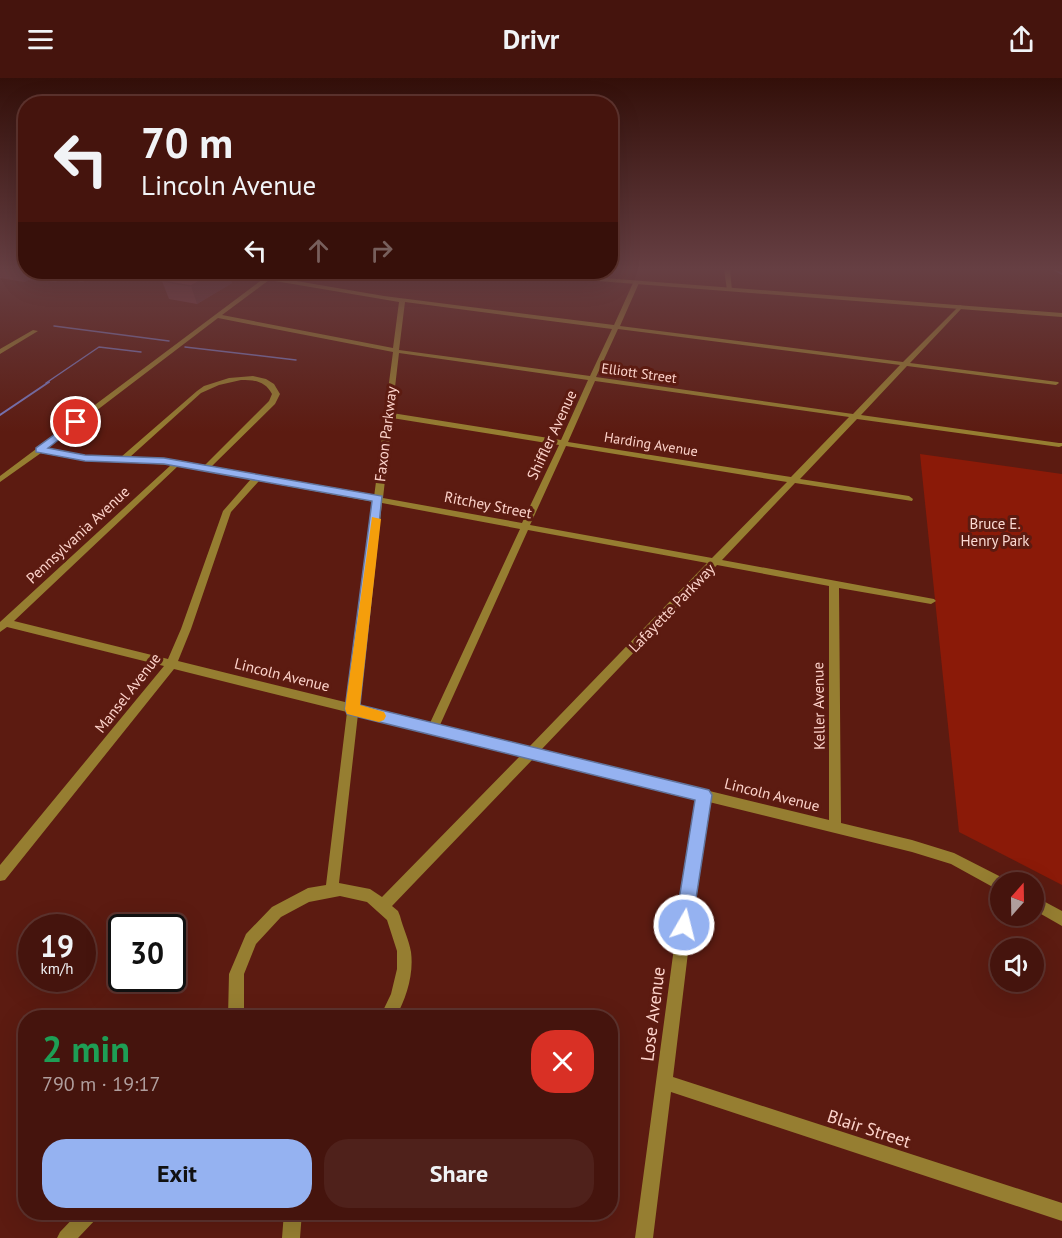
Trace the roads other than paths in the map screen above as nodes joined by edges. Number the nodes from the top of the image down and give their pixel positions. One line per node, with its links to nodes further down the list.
1 (207, 323): 18 (street)
2 (253, 323): 9 (street, Elliott Street)
3 (399, 323): 9 (street, Faxon Parkway)
4 (585, 323): 7 (street)
5 (618, 323): 7 (street, Shiffler Avenue)
6 (945, 323): 11 (street, Lafayette Parkway)
7 (616, 327): 11 (street); 12 (street, Shiffler Avenue)
8 (34, 331): 10 (street)
9 (396, 351): 12 (street, Elliott Street); 14 (street, Faxon Parkway)
10 (0, 352)
11 (906, 364): 13 (street); 15 (street, Lafayette Parkway)
12 (593, 379): 15 (street, Elliott Street); 16 (street, Shiffler Avenue)
13 (1056, 383)
14 (389, 415): 16 (street, Harding Avenue); 25 (street, Faxon Parkway)
15 (856, 416): 17 (street, Elliott Street); 24 (street, Lafayette Parkway)
16 (564, 443): 24 (street, Harding Avenue); 27 (street, Shiffler Avenue)
17 (1059, 445)
18 (39, 450): 19 (street, Ritchey Street); 23 (street)
19 (123, 459): 20 (street, Ritchey Street); 21 (street)
20 (177, 463): 21 (street, Ritchey Street); 31 (street, Pennsylvania Avenue)
21 (206, 468): 22 (street, Ritchey Street)
22 (258, 477): 25 (street, Ritchey Street); 32 (street, Mansel Avenue)
23 (0, 480)
24 (794, 480): 26 (street, Harding Avenue); 28 (street, Lafayette Parkway)
25 (378, 498): 27 (street, Ritchey Street); 33 (street, Faxon Parkway)
26 (909, 499)
27 (526, 526): 28 (street, Ritchey Street); 34 (street, Shiffler Avenue)
28 (716, 561): 29 (street, Ritchey Street); 35 (street, Lafayette Parkway)
29 (834, 583): 30 (street, Ritchey Street); 37 (street, Keller Avenue)
30 (931, 601)
31 (3, 625): 32 (street, Lincoln Avenue)
32 (171, 665): 33 (street, Lincoln Avenue); 38 (street, Mansel Avenue)
33 (352, 709): 34 (street, Lincoln Avenue); 40 (street, Faxon Parkway)
34 (433, 729): 35 (street, Lincoln Avenue)
35 (533, 753): 36 (street, Lincoln Avenue); 41 (street, Lafayette Parkway)
36 (704, 795): 37 (street, Lincoln Avenue); 46 (street, Lose Avenue)
37 (835, 828): 39 (street, Lincoln Avenue)
38 (0, 875)
39 (990, 879)
40 (332, 888): 41 (street); 44 (street)
41 (383, 906): 45 (street)
42 (1044, 909): 43 (street)
43 (1062, 919)
44 (235, 1010)
45 (392, 1010)
46 (664, 1082): 47 (street, Blair Street); 52 (street, Lose Avenue)
47 (1062, 1212)
48 (84, 1220): 50 (street)
49 (292, 1220): 51 (street)
50 (66, 1238)
51 (291, 1238)
52 (644, 1238)

